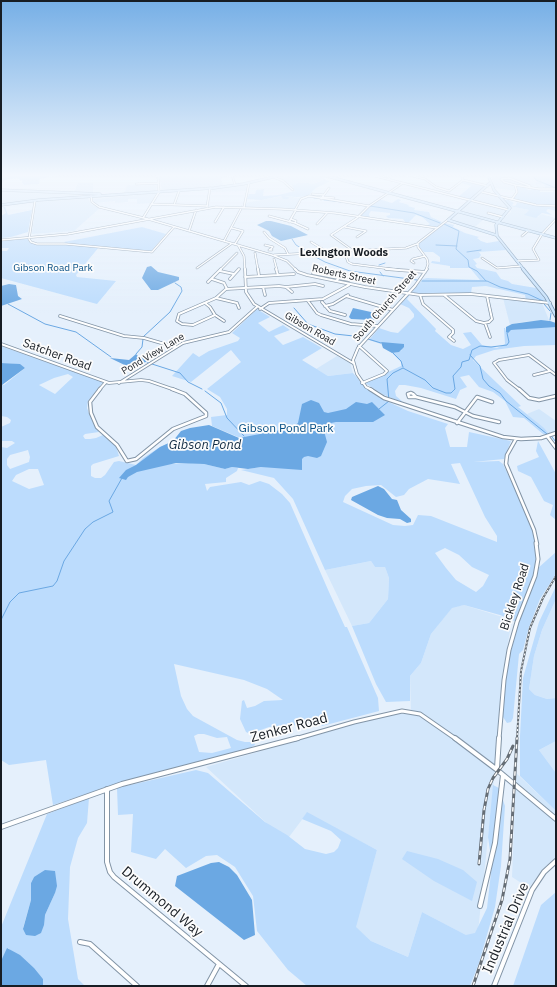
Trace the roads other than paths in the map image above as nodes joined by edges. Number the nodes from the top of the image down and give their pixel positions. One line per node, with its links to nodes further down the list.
1 (32, 221): 31 (street)
2 (137, 221): 31 (street)
3 (155, 221): 17 (street)
4 (193, 221): 23 (street)
5 (236, 221): 19 (street)
6 (286, 221): 12 (street)
7 (320, 221): 16 (street)
8 (352, 221): 18 (street)
9 (391, 221): 20 (street)
10 (446, 221): 20 (street)
11 (453, 221): 25 (main road)
12 (289, 222): 15 (street)
13 (498, 222): 22 (main road); 26 (main road)
14 (555, 222): 27 (street)
15 (295, 223): 21 (street)
16 (317, 224)
17 (175, 227): 23 (street); 31 (street)
18 (344, 227): 30 (street); 45 (street)
19 (232, 228): 34 (street); 37 (street)
20 (437, 228): 39 (street)
21 (308, 229)
22 (529, 230): 27 (main road); 29 (street)
23 (189, 231): 34 (street)
24 (264, 232): 38 (street)
25 (489, 232): 26 (main road); 28 (main road)
26 (496, 232): 28 (main road)
27 (542, 234): 32 (main road); 54 (street)
28 (497, 236): 54 (main road)
29 (522, 236)
30 (357, 237)
31 (30, 238): 33 (street)
32 (556, 238)
33 (1, 240)
34 (224, 241): 36 (street)
35 (310, 242): 46 (street)
36 (232, 243): 37 (street); 57 (street)
37 (235, 244): 40 (street)
38 (278, 244): 42 (street); 49 (street)
39 (417, 244): 45 (street); 51 (street)
40 (238, 245): 50 (street, Roberts Street); 70 (street)
41 (265, 245): 42 (street)
42 (273, 247): 43 (street)
43 (272, 250)
44 (344, 251): 45 (street); 46 (street); 61 (street)
45 (353, 251)
46 (327, 252): 49 (street)
47 (237, 253): 60 (street)
48 (255, 253): 68 (street)
49 (288, 254): 50 (street)
50 (272, 255): 66 (street, Roberts Street)
51 (425, 256): 55 (street); 61 (street, South Church Street)
52 (482, 258): 56 (street)
53 (274, 259): 65 (street)
54 (517, 261): 56 (main road)
55 (414, 264)
56 (521, 266): 94 (main road)
57 (197, 268)
58 (239, 269): 63 (street)
59 (315, 270): 62 (street)
60 (219, 271): 63 (street); 73 (street)
61 (425, 272): 86 (street, South Church Street)
62 (313, 273): 66 (street); 69 (street)
63 (234, 274): 74 (street)
64 (294, 274): 65 (street)
65 (278, 275): 68 (street)
66 (310, 275): 76 (street, Roberts Street)
67 (341, 275): 69 (street); 71 (street); 72 (street)
68 (260, 276): 70 (street)
69 (330, 276): 72 (street)
70 (245, 277): 81 (street)
71 (352, 277)
72 (339, 278): 75 (street); 76 (street)
73 (212, 279): 77 (street); 83 (street)
74 (230, 280)
75 (349, 280)
76 (336, 281): 78 (street, Roberts Street)
77 (208, 282)
78 (350, 284): 86 (street, Roberts Street); 91 (street)
79 (323, 286): 82 (street)
80 (263, 287): 81 (street); 82 (street); 85 (street)
81 (245, 288): 83 (street); 97 (street, Gibson Road)
82 (286, 288): 84 (street)
83 (227, 289): 90 (street)
84 (292, 292)
85 (265, 294)
86 (408, 294): 87 (street, Roberts Street); 98 (street, South Church Street)
87 (420, 295): 88 (street, Roberts Street); 109 (street)
88 (444, 295): 89 (street, Roberts Street); 104 (street)
89 (488, 296): 94 (street, Roberts Street); 104 (street)
90 (216, 298): 93 (street); 96 (street)
91 (308, 301): 97 (street); 106 (street)
92 (322, 302): 95 (street)
93 (205, 303): 99 (street); 105 (street)
94 (550, 303): 102 (main road)
95 (325, 306): 98 (street); 100 (street)
96 (239, 308)
97 (258, 308): 112 (street, Pond View Lane); 113 (street, Gibson Road)
98 (393, 310): 106 (street, South Church Street)
99 (215, 315): 103 (street); 105 (street)
100 (345, 315)
101 (60, 316): 112 (street)
102 (556, 316)
103 (224, 321)
104 (486, 323): 108 (street)
105 (193, 325): 107 (street)
106 (377, 326): 111 (street, South Church Street)
107 (195, 330)
108 (490, 337)
109 (454, 341)
110 (1, 344): 117 (street, Satcher Road)
111 (359, 346): 113 (street, South Church Street); 119 (street)
112 (175, 348): 118 (street, Pond View Lane)
113 (354, 363): 119 (street)
114 (550, 371): 115 (street); 116 (street); 120 (street)
115 (534, 375)
116 (556, 375)
117 (106, 382): 118 (street, Pond View Lane); 118 (street, Pond View Lane)
118 (118, 383)
119 (362, 383): 125 (street)
120 (556, 396)
121 (416, 397): 123 (street)
122 (492, 402): 123 (street)
123 (465, 412): 124 (street); 125 (street)
124 (499, 422)
125 (457, 424): 128 (street)
126 (556, 433): 127 (street)
127 (547, 436): 128 (street); 129 (street)
128 (516, 439): 130 (street, Bickley Road)
129 (556, 448)
130 (496, 769): 131 (street, Zenker Road); 132 (street, Zenker Road)
131 (503, 774): 133 (street, Zenker Road); 136 (street)
132 (107, 789): 134 (street, Zenker Road); 138 (street, Drummond Way)
133 (556, 819)
134 (1, 827)
135 (556, 861): 142 (street, Industrial Drive)
136 (480, 906)
137 (80, 942): 139 (street)
138 (219, 964): 140 (street); 141 (street, Drummond Way)
139 (137, 986)
140 (207, 986)
141 (246, 986)
142 (494, 986)

